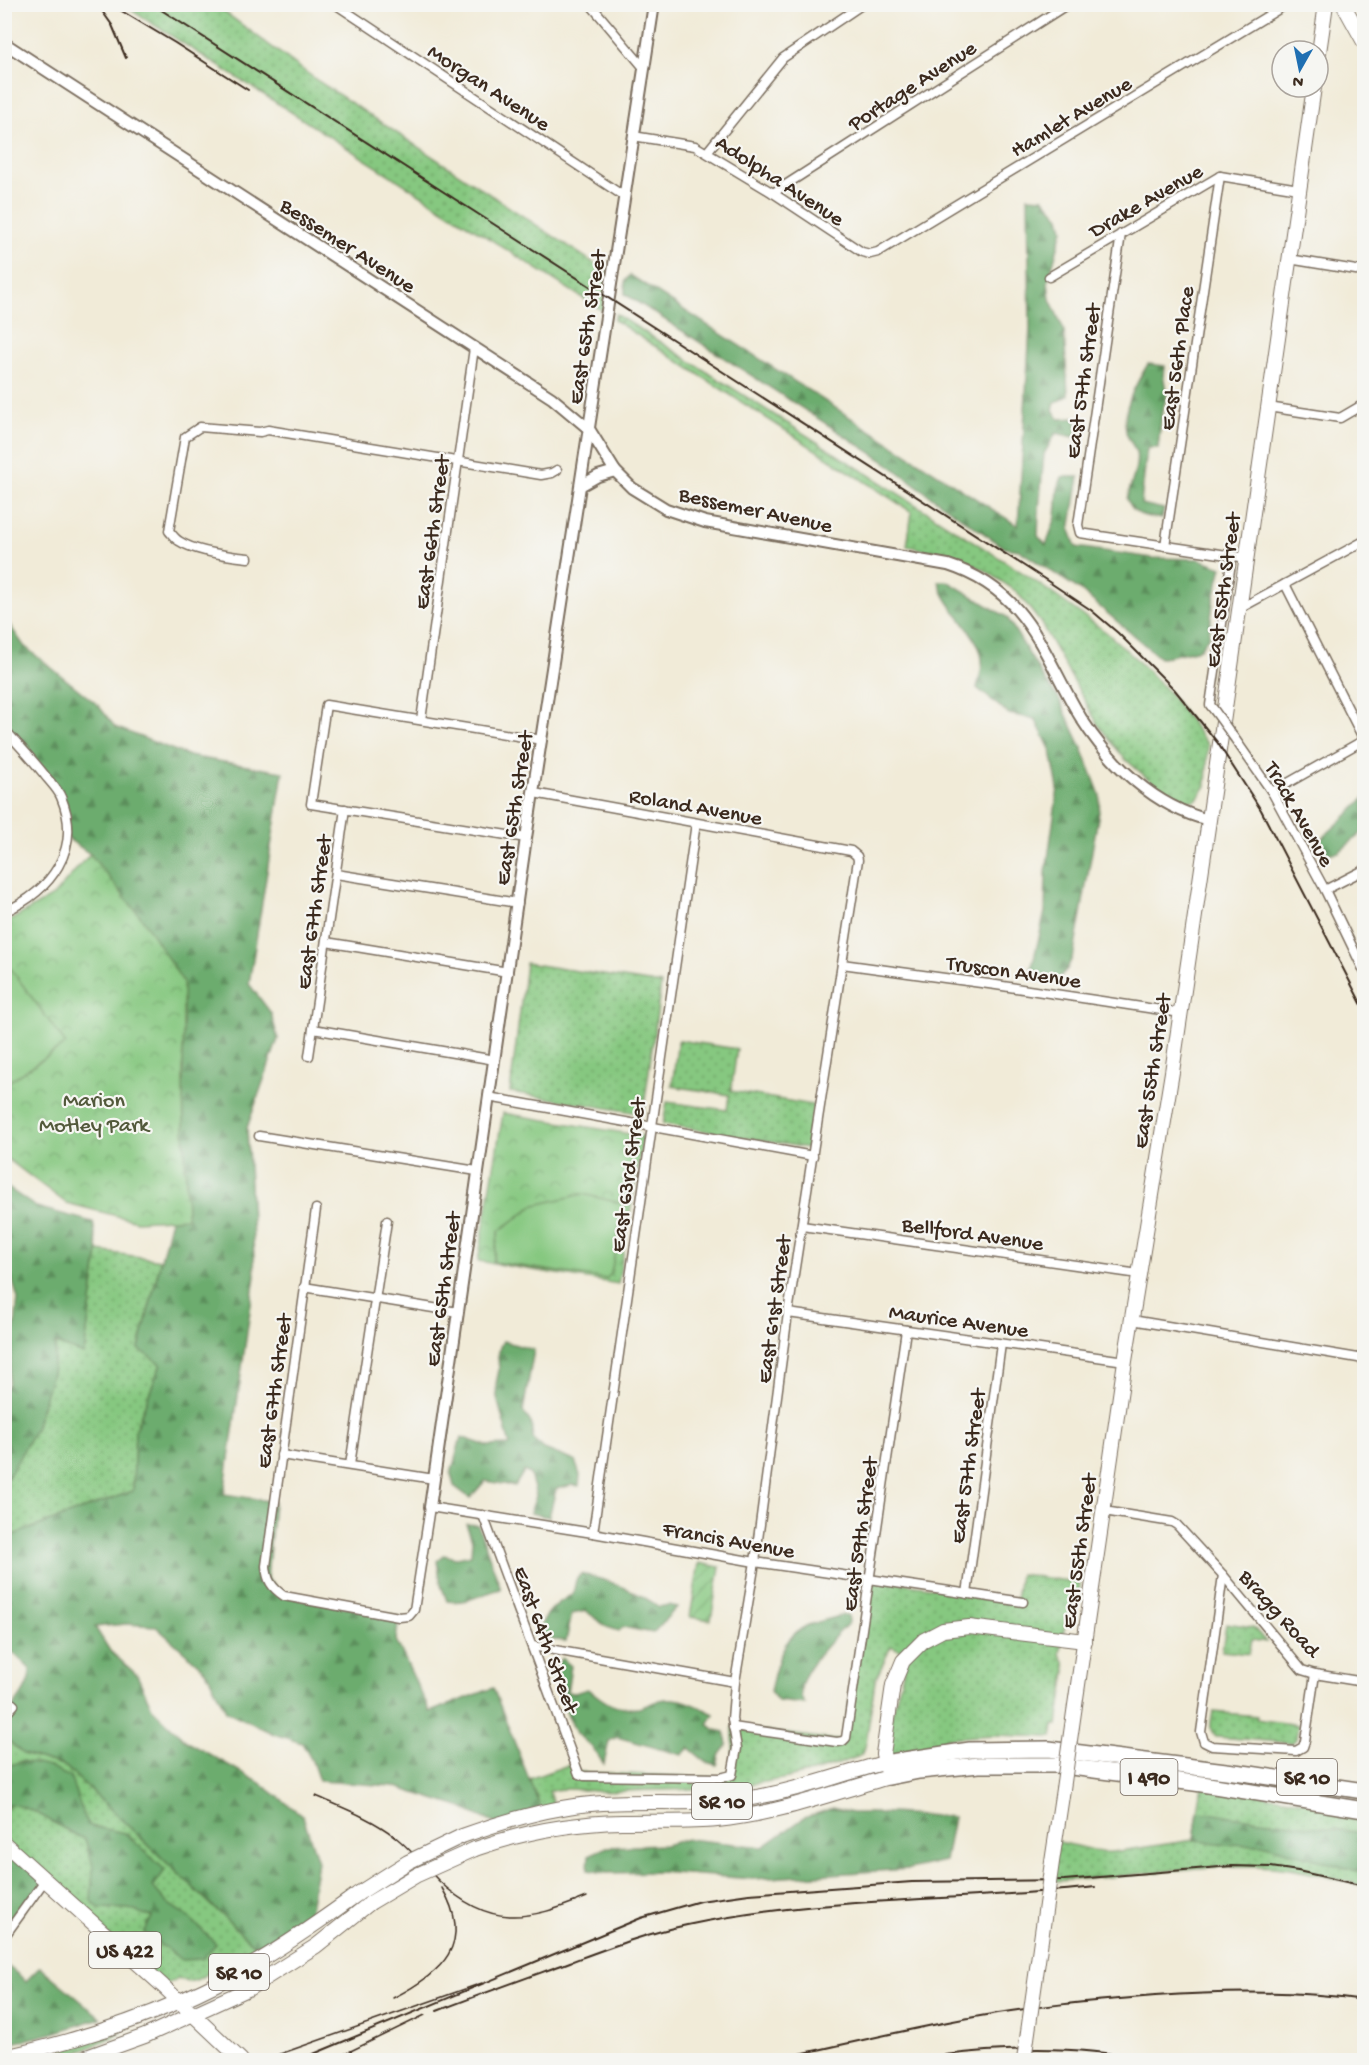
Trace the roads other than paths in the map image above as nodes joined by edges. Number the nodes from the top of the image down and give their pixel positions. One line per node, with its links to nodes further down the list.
1 (335, 4): 19 (street, Morgan Avenue)
2 (590, 4): 12 (street)
3 (863, 4): 15 (street)
4 (1068, 4): 18 (street, Portage Avenue)
5 (1287, 4): 21 (street, Hamlet Avenue)
6 (1326, 4): 9 (main road)
7 (1343, 4): 10 (main road)
8 (654, 5): 12 (street, East 65th Street)
9 (1321, 39)
10 (1365, 42)
11 (4, 44): 25 (street, Bessemer Avenue)
12 (645, 68): 14 (street, East 65th Street)
13 (1312, 99): 17 (main road, East 55th Street)
14 (633, 136): 15 (street, Adolpha Avenue); 19 (street, East 65th Street)
15 (707, 152): 18 (street, Adolpha Avenue)
16 (1220, 176): 17 (street, Drake Avenue); 20 (street, Drake Avenue); 34 (street, East 56th Place)
17 (1299, 189): 22 (main road, East 55th Street)
18 (773, 193): 21 (street, Adolpha Avenue)
19 (625, 197): 28 (street, East 65th Street)
20 (1121, 234): 24 (street, Drake Avenue); 34 (street, East 57th Street)
21 (870, 254)
22 (1289, 259): 23 (street); 27 (main road, East 55th Street)
23 (1365, 269)
24 (1049, 277)
25 (474, 348): 28 (street, Bessemer Avenue); 29 (street, East 66th Street)
26 (1365, 405): 27 (street)
27 (1268, 407): 37 (main road, East 55th Street)
28 (589, 429): 31 (street, Bessemer Avenue); 32 (street, East 65th Street)
29 (459, 461): 30 (street); 36 (street); 40 (street, East 66th Street)
30 (557, 470)
31 (615, 471): 32 (street); 47 (street, Bessemer Avenue)
32 (582, 485): 42 (street, East 65th Street)
33 (1365, 541): 38 (street)
34 (1165, 546): 35 (street)
35 (1232, 556): 37 (street); 44 (street, Track Avenue, bridge)
36 (248, 558)
37 (1247, 558): 39 (main road, East 55th Street)
38 (1285, 584): 39 (street); 43 (street)
39 (1239, 609): 47 (main road, East 55th Street)
40 (421, 720): 42 (street); 46 (street)
41 (4, 729): 55 (street)
42 (542, 740): 45 (street, East 65th Street)
43 (1365, 740): 44 (street)
44 (1272, 792): 53 (street, Track Avenue)
45 (534, 793): 48 (street, Roland Avenue); 49 (street, East 65th Street)
46 (345, 809): 49 (street); 52 (street, East 67th Street)
47 (1209, 820): 61 (main road, East 55th Street)
48 (696, 823): 50 (street, Roland Avenue); 66 (street, East 63rd Street)
49 (526, 838): 54 (street, East 65th Street)
50 (851, 851): 58 (street, East 61st Street)
51 (1365, 870): 53 (street)
52 (336, 874): 54 (street); 56 (street, East 67th Street)
53 (1325, 890): 57 (street, Track Avenue)
54 (518, 903): 60 (street, East 65th Street)
55 (4, 912)
56 (326, 942): 60 (street); 62 (street, East 67th Street)
57 (1360, 955): 59 (street, Track Avenue)
58 (842, 964): 61 (street, Truscon Avenue); 68 (street, East 61st Street)
59 (1365, 971)
60 (508, 972): 64 (street, East 65th Street)
61 (1181, 1013): 73 (main road, East 55th Street)
62 (313, 1029): 63 (street, East 67th Street); 64 (street)
63 (309, 1056)
64 (495, 1060): 65 (street, East 65th Street)
65 (488, 1097): 66 (street); 69 (street, East 65th Street)
66 (650, 1127): 68 (street); 89 (street, East 63rd Street)
67 (259, 1136): 69 (street)
68 (813, 1156): 72 (street, East 61st Street)
69 (477, 1171): 76 (street, East 65th Street)
70 (316, 1209): 74 (street, East 67th Street)
71 (387, 1221): 75 (street)
72 (802, 1226): 73 (street, Bellford Avenue); 77 (street, East 61st Street)
73 (1139, 1274): 78 (main road, East 55th Street)
74 (304, 1287): 75 (street); 83 (street, East 67th Street)
75 (374, 1299): 76 (street); 84 (street)
76 (458, 1312): 85 (street, East 65th Street)
77 (788, 1313): 79 (street, Maurice Avenue); 90 (street, East 61st Street)
78 (1132, 1320): 81 (street); 82 (main road, East 55th Street)
79 (906, 1330): 80 (street, Maurice Avenue); 92 (street, East 59th Street)
80 (1001, 1344): 82 (street, Maurice Avenue); 93 (street, East 57th Street)
81 (1365, 1359)
82 (1125, 1361): 87 (main road, East 55th Street)
83 (281, 1455): 84 (street); 95 (street, East 67th Street)
84 (350, 1465): 85 (street)
85 (434, 1479): 86 (street, East 65th Street)
86 (430, 1507): 88 (street, Francis Avenue); 95 (street, East 65th Street)
87 (1104, 1511): 91 (street, Bragg Road); 96 (main road, East 55th Street)
88 (483, 1515): 89 (street, Francis Avenue); 97 (street, East 64th Street)
89 (593, 1533): 90 (street, Francis Avenue)
90 (754, 1562): 92 (street, Francis Avenue); 99 (street, East 61st Street)
91 (1223, 1575): 98 (street, Bragg Road); 98 (street, Bragg Road)
92 (870, 1578): 93 (street, Francis Avenue); 103 (street, East 59th Street)
93 (967, 1594): 94 (street, Francis Avenue)
94 (1023, 1602)
95 (409, 1616)
96 (1085, 1641): 104 (main road); 119 (main road, East 55th Street, bridge)
97 (532, 1646): 99 (street); 106 (street, East 64th Street)
98 (1315, 1674): 100 (street)
99 (735, 1682): 103 (street, East 61st Street)
100 (1365, 1682)
101 (4, 1696): 102 (street)
102 (4, 1716)
103 (733, 1727): 106 (street, East 61st Street)
104 (887, 1770): 105 (highway, I 490); 109 (highway, I 490); 114 (main road, SR 10, bridge); 115 (main road, SR 10, bridge)
105 (1250, 1774): 107 (highway, SR 10); 108 (highway, I 490)
106 (732, 1775)
107 (1365, 1782)
108 (1365, 1791)
109 (1333, 1806): 110 (highway, SR 10)
110 (1365, 1811)
111 (4, 1843): 112 (main road, US 422)
112 (45, 1880): 113 (street); 114 (main road, US 422)
113 (4, 1937)
114 (179, 2000): 115 (main road, US 422); 116 (main road, SR 10)
115 (194, 2014): 117 (main road, SR 10); 118 (main road, US 422)
116 (4, 2057)
117 (78, 2061)
118 (241, 2061)
119 (1024, 2061)

